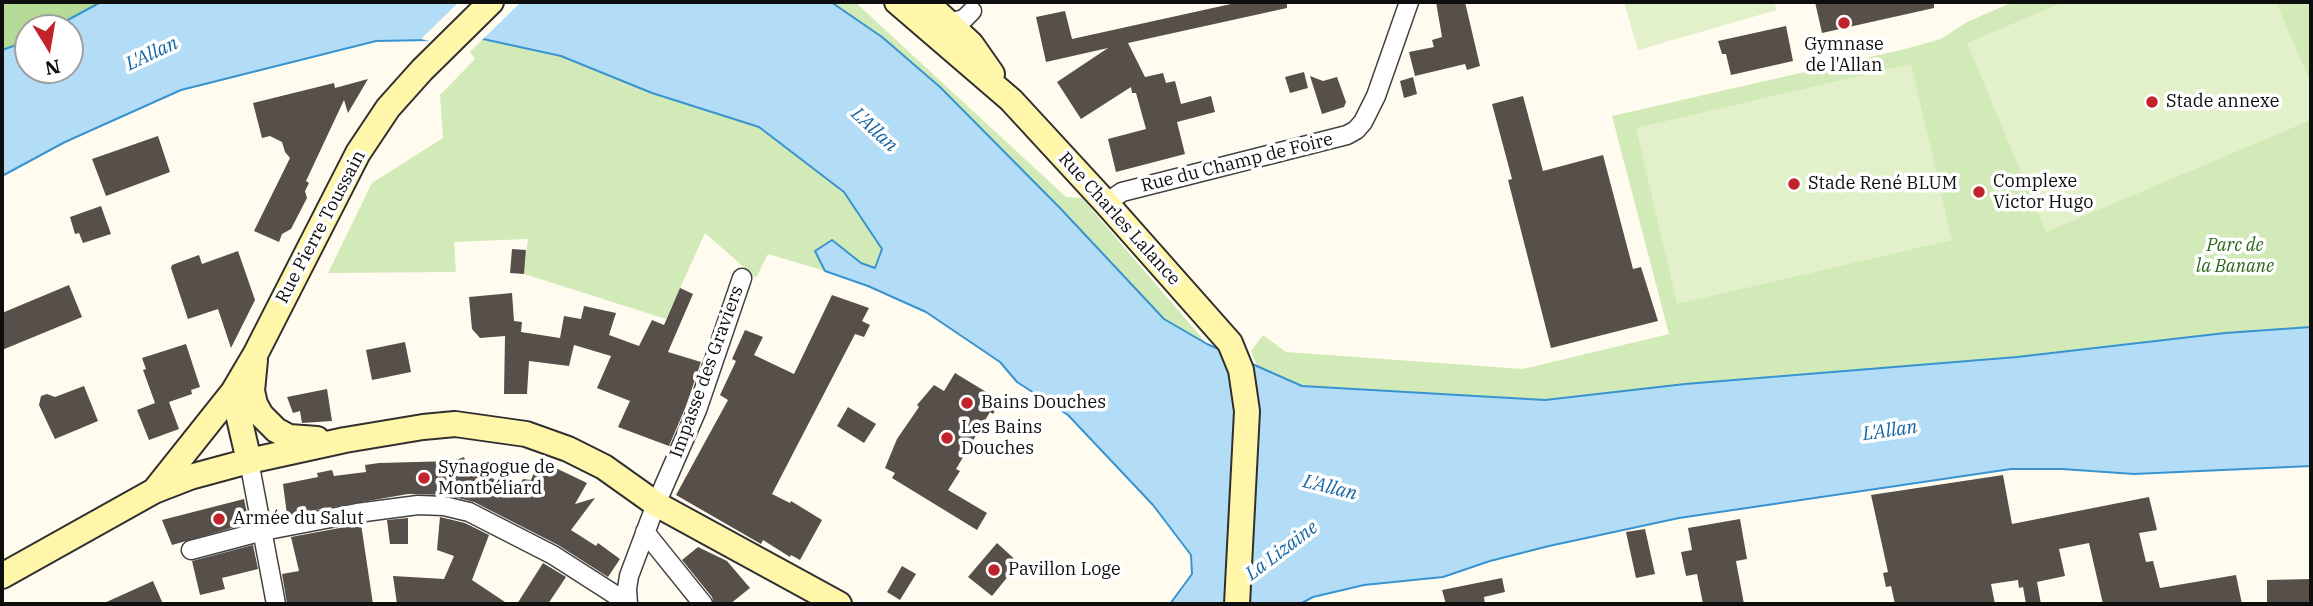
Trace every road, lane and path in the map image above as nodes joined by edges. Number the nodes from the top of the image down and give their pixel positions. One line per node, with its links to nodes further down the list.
1 (491, 2): 7 (main road, Rue Pierre Toussain)
2 (1409, 2): 5 (street, Rue du Champ de Foire)
3 (935, 11): 4 (main road, Rue Charles Lalance); 4 (main road, Rue Charles Lalance)
4 (1011, 100): 5 (main road, Rue Charles Lalance)
5 (1107, 203): 21 (main road, Rue Charles Lalance)
6 (742, 278): 12 (street, Impasse des Graviers)
7 (256, 353): 8 (main road, Rue Pierre Toussain); 9 (main road)
8 (233, 392): 10 (main road); 11 (main road, Rue Pierre Toussain)
9 (345, 440): 10 (main road); 12 (main road)
10 (248, 461): 11 (main road); 13 (street)
11 (155, 491): 16 (main road)
12 (656, 504): 14 (street, Impasse des Graviers); 20 (main road)
13 (262, 531): 15 (street); 17 (street); 18 (street)
14 (645, 532): 18 (street, Impasse des Graviers); 19 (street)
15 (191, 550)
16 (2, 576)
17 (276, 604)
18 (628, 604)
19 (703, 604)
20 (839, 604)
21 (1237, 604)

